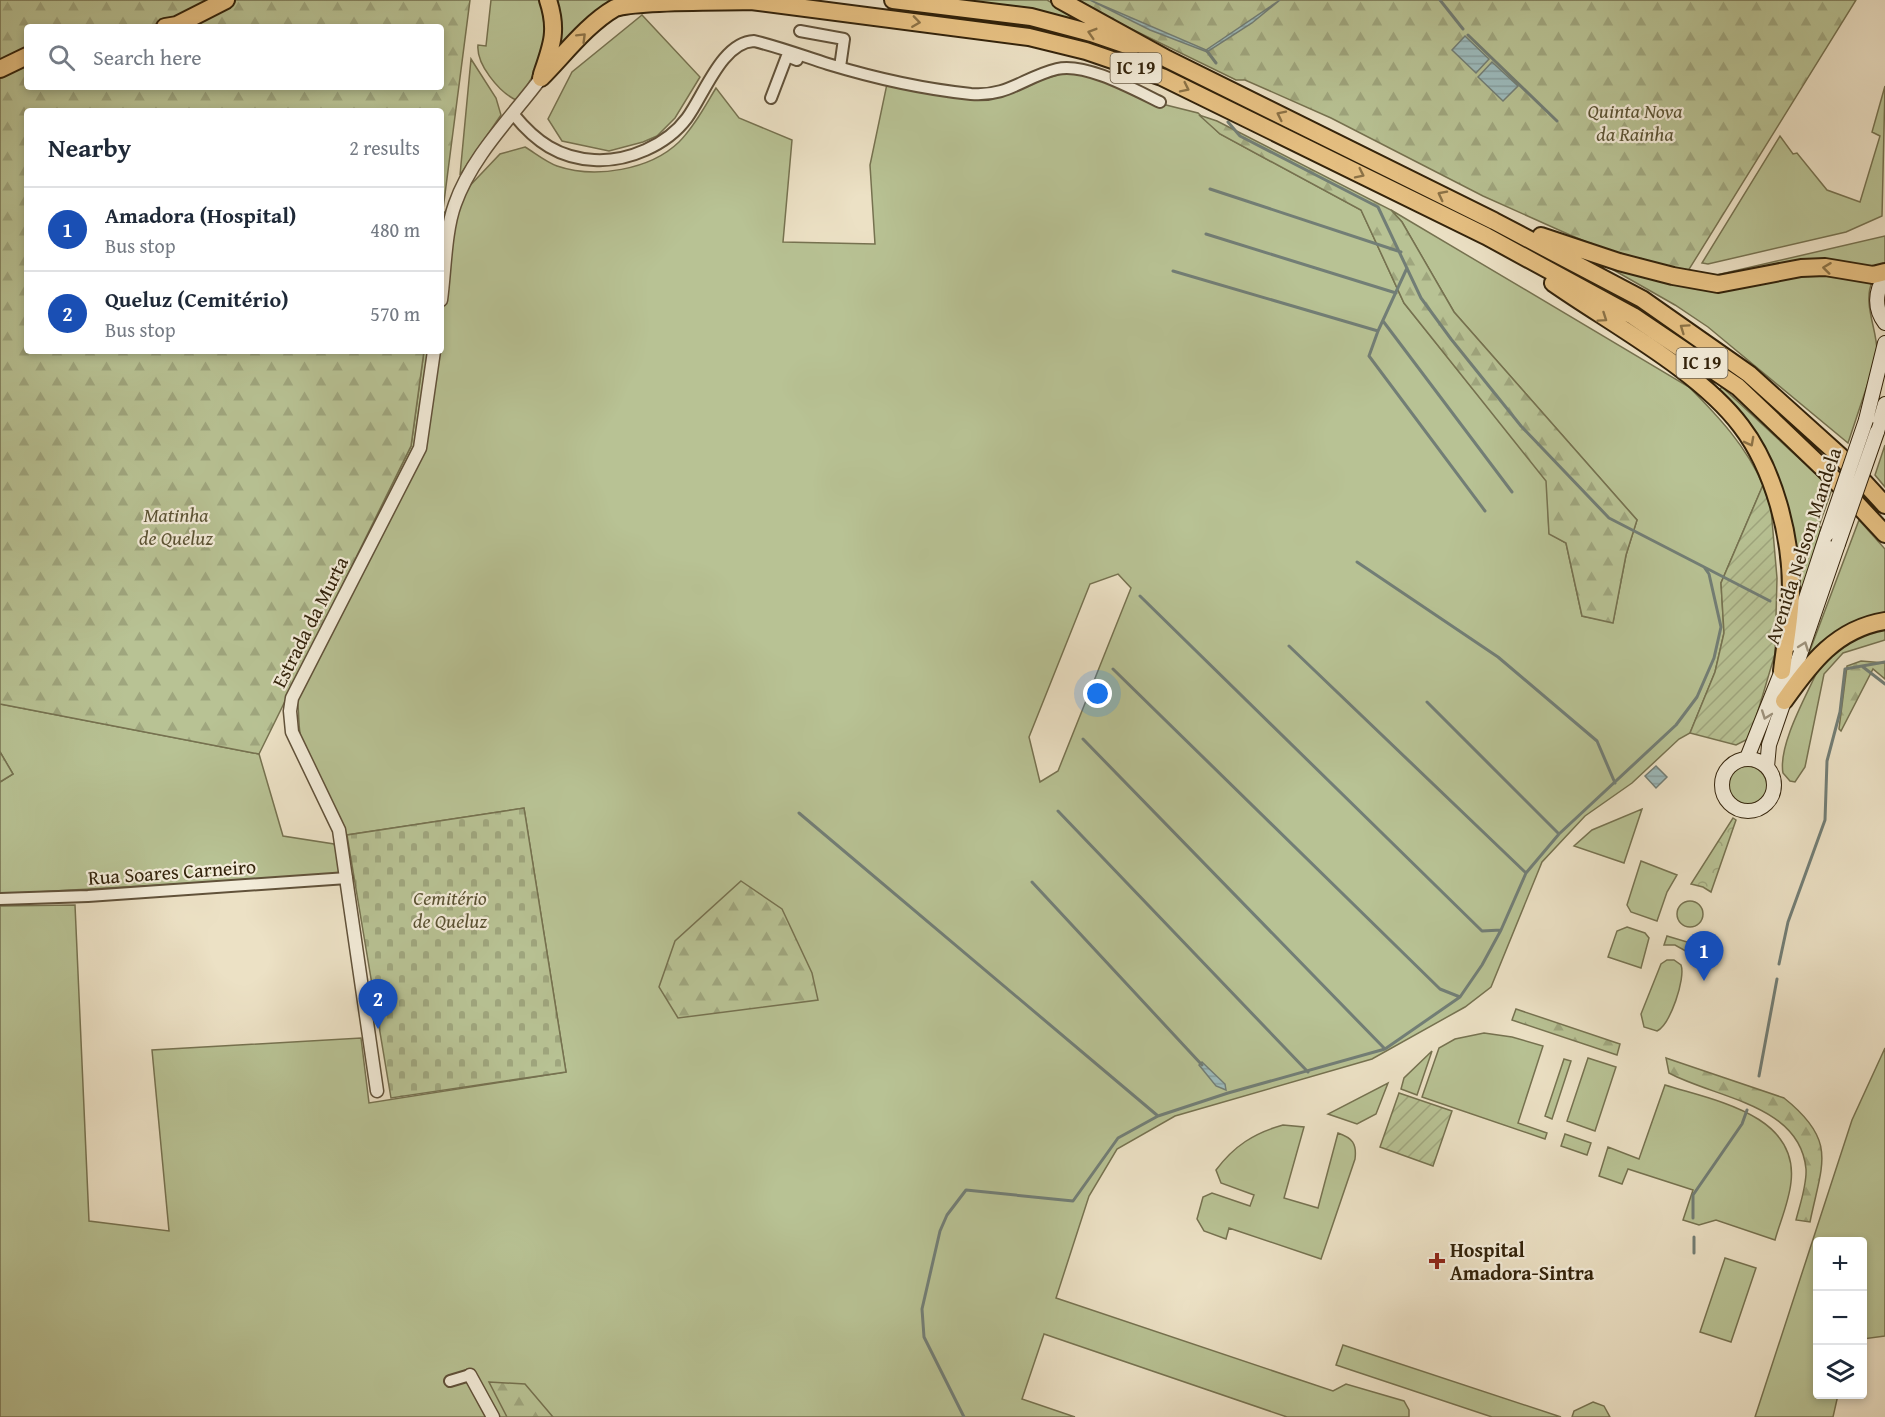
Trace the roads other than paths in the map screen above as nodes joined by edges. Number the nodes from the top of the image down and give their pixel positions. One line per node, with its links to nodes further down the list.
1 (226, 0): 6 (main road)
2 (548, 0): 13 (main road)
3 (893, 0): 9 (main road, IC 19, one-way to 3)
4 (1060, 0): 9 (main road)
5 (749, 1): 13 (main road, one-way to 5); 18 (main road, IC 19, one-way to 18)
6 (179, 24)
7 (800, 31): 11 (street)
8 (24, 57): 12 (main road)
9 (1167, 59): 17 (main road, IC 19, one-way to 9)
10 (814, 66): 14 (street)
11 (840, 67): 15 (street); 16 (street)
12 (0, 69)
13 (541, 78): 16 (street)
14 (771, 98)
15 (1160, 102)
16 (514, 115): 20 (street)
17 (1494, 221): 19 (main road, one-way to 17); 25 (main road, IC 19, one-way to 17)
18 (1486, 236): 26 (main road, IC 19); 28 (main road, one-way to 28)
19 (1885, 275): 21 (main road)
20 (444, 278)
21 (1885, 323)
22 (1885, 343): 28 (main road, Avenida Nelson Mandela, bridge)
23 (434, 354): 32 (street, Estrada da Murta)
24 (1885, 404): 29 (main road, Avenida Nelson Mandela, one-way to 24, bridge)
25 (1885, 505)
26 (1885, 534)
27 (1885, 621): 29 (main road)
28 (1782, 671): 30 (main road, Avenida Nelson Mandela, one-way to 30)
29 (1784, 701): 31 (main road, Avenida Nelson Mandela)
30 (1748, 758): 31 (main road); 31 (main road)
31 (1767, 767)
32 (347, 878): 33 (street, Rua Soares Carneiro); 34 (street, Estrada da Murta)
33 (0, 899)
34 (377, 1091)
35 (470, 1375): 36 (street); 37 (street)
36 (450, 1381)
37 (493, 1417)

